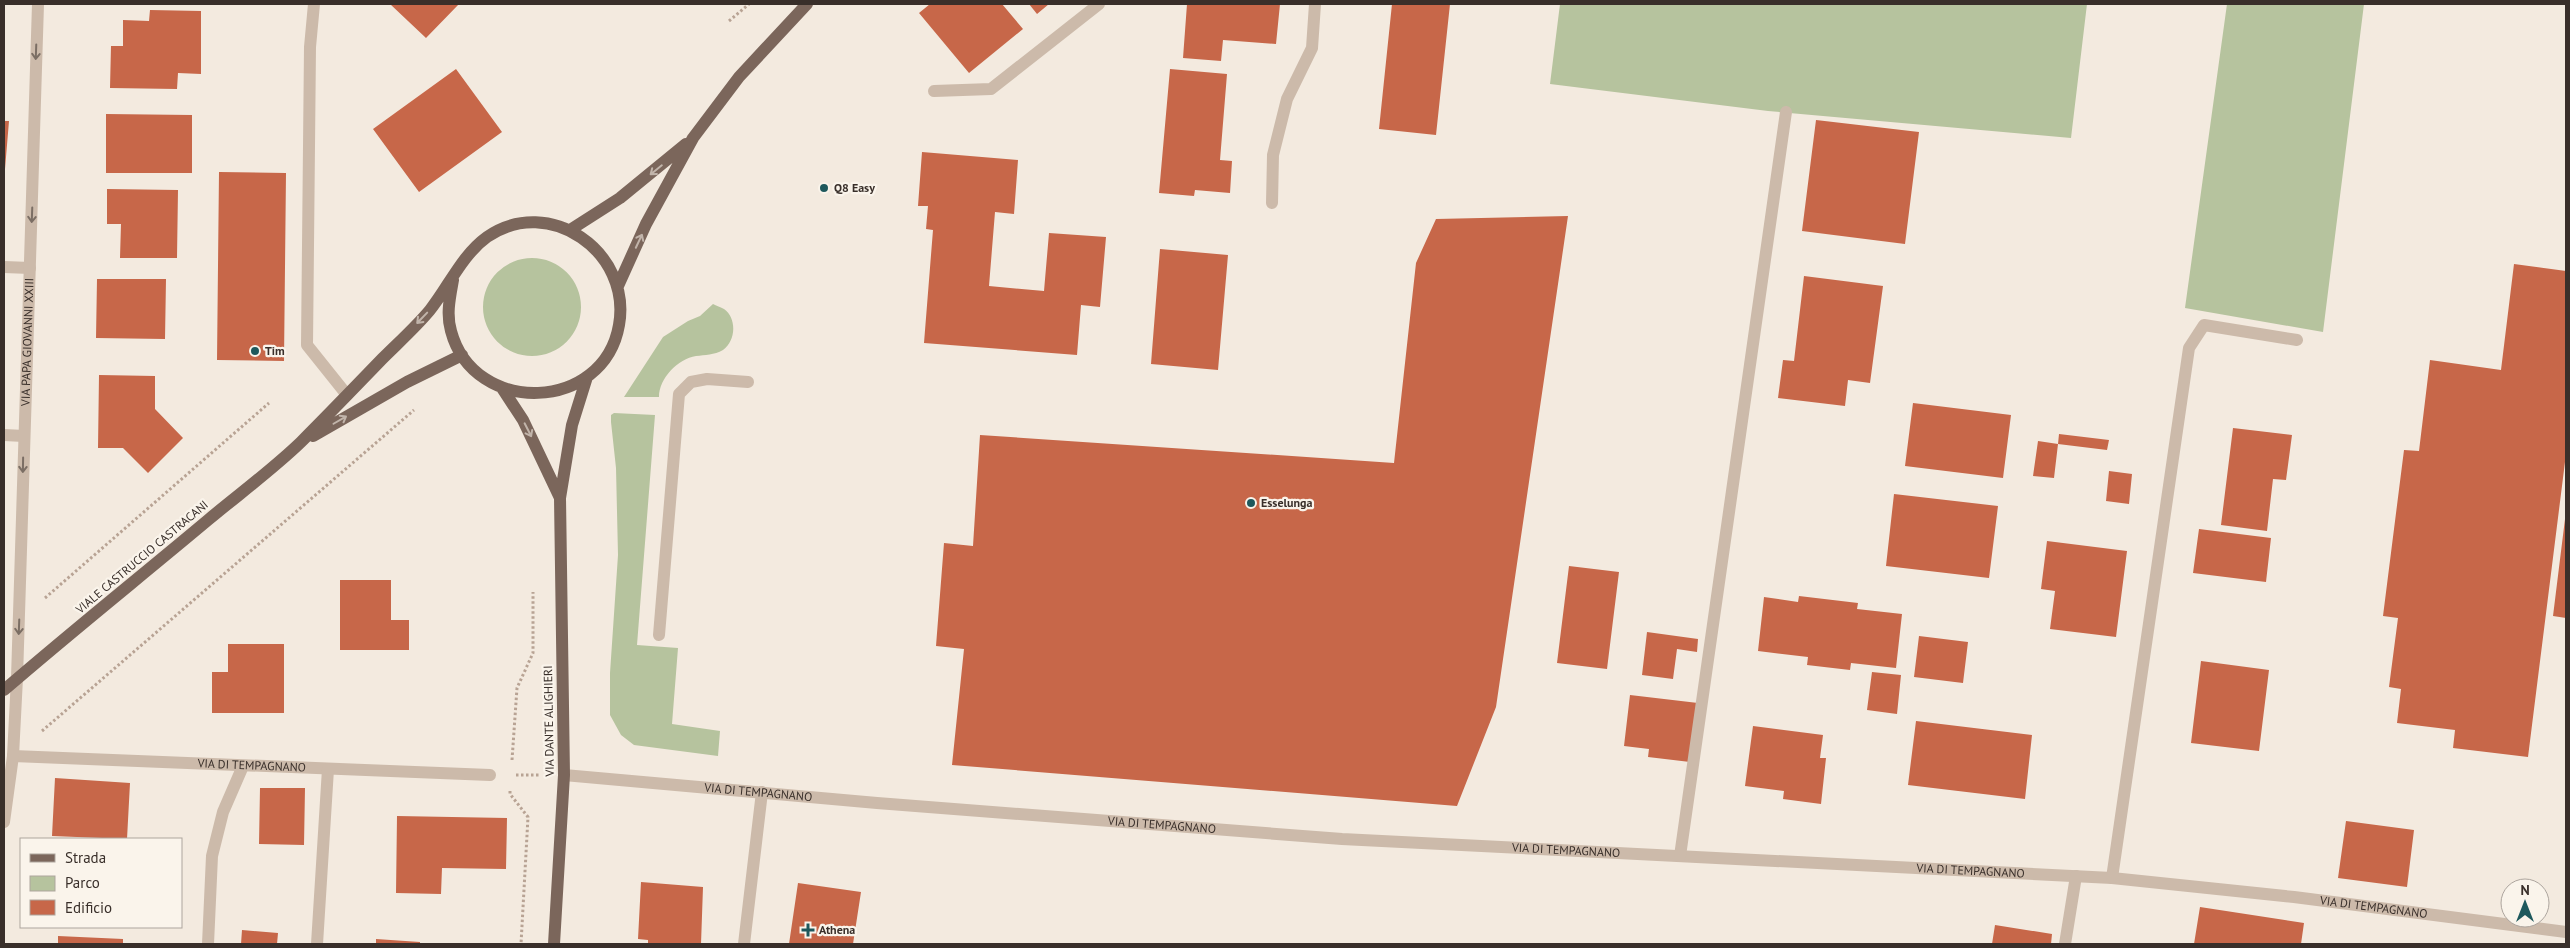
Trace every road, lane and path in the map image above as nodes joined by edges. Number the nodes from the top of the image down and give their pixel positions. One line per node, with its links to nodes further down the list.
1 (38, 4): 14 (street, VIA PAPA GIOVANNI XXIII, one-way to 14)
2 (314, 4): 22 (street)
3 (749, 4): 7 (path)
4 (806, 4): 10 (main road)
5 (1099, 4): 8 (street)
6 (1315, 4): 11 (street)
7 (729, 21)
8 (934, 91)
9 (1786, 112): 42 (street)
10 (693, 138): 12 (main road, one-way to 12); 16 (main road, one-way to 10)
11 (1272, 203)
12 (570, 230): 15 (main road, VIALE CASTRUCCIO CASTRACANI); 16 (main road, VIALE CASTRUCCIO CASTRACANI)
13 (4, 267): 14 (street)
14 (30, 268): 26 (street, VIA PAPA GIOVANNI XXIII)
15 (453, 280): 18 (main road, VIALE CASTRUCCIO CASTRACANI); 22 (main road, VIALE CASTRUCCIO CASTRACANI, one-way to 22)
16 (618, 286): 19 (main road, VIALE CASTRUCCIO CASTRACANI)
17 (2297, 340): 44 (street)
18 (462, 355): 21 (main road, VIALE CASTRUCCIO CASTRACANI); 27 (main road, VIALE CASTRUCCIO CASTRACANI, one-way to 18)
19 (587, 377): 21 (main road, VIALE CASTRUCCIO CASTRACANI); 28 (main road, VIA DANTE ALIGHIERI)
20 (748, 382): 31 (street)
21 (502, 388): 28 (main road, VIA DANTE ALIGHIERI, one-way to 28)
22 (347, 395): 27 (main road, VIALE CASTRUCCIO CASTRACANI)
23 (269, 403): 30 (path)
24 (416, 409): 34 (path)
25 (4, 436): 26 (street)
26 (24, 436): 30 (street, VIA PAPA GIOVANNI XXIII, one-way to 30)
27 (298, 445): 32 (main road, VIALE CASTRUCCIO CASTRACANI)
28 (560, 498): 39 (main road, VIA DANTE ALIGHIERI)
29 (533, 587): 38 (path)
30 (20, 620): 32 (street, VIA PAPA GIOVANNI XXIII, one-way to 32)
31 (659, 635)
32 (17, 678): 33 (main road, VIALE CASTRUCCIO CASTRACANI); 34 (street, VIA PAPA GIOVANNI XXIII)
33 (4, 690)
34 (13, 756): 35 (street, VIA DI TEMPAGNANO); 41 (street, VIA PAPA GIOVANNI XXIII)
35 (242, 766): 36 (street, VIA DI TEMPAGNANO); 46 (street)
36 (328, 769): 37 (street, VIA DI TEMPAGNANO); 47 (street)
37 (490, 774): 38 (path)
38 (511, 774): 39 (path); 48 (path)
39 (564, 774): 40 (street, VIA DI TEMPAGNANO); 49 (main road, VIA DANTE ALIGHIERI)
40 (762, 792): 42 (street, VIA DI TEMPAGNANO); 50 (street)
41 (4, 822)
42 (1680, 856): 43 (street, VIA DI TEMPAGNANO)
43 (2076, 876): 44 (street, VIA DI TEMPAGNANO); 51 (street)
44 (2112, 878): 45 (street, VIA DI TEMPAGNANO)
45 (2566, 932)
46 (208, 944)
47 (317, 944)
48 (521, 944)
49 (554, 944)
50 (744, 944)
51 (2065, 944)

